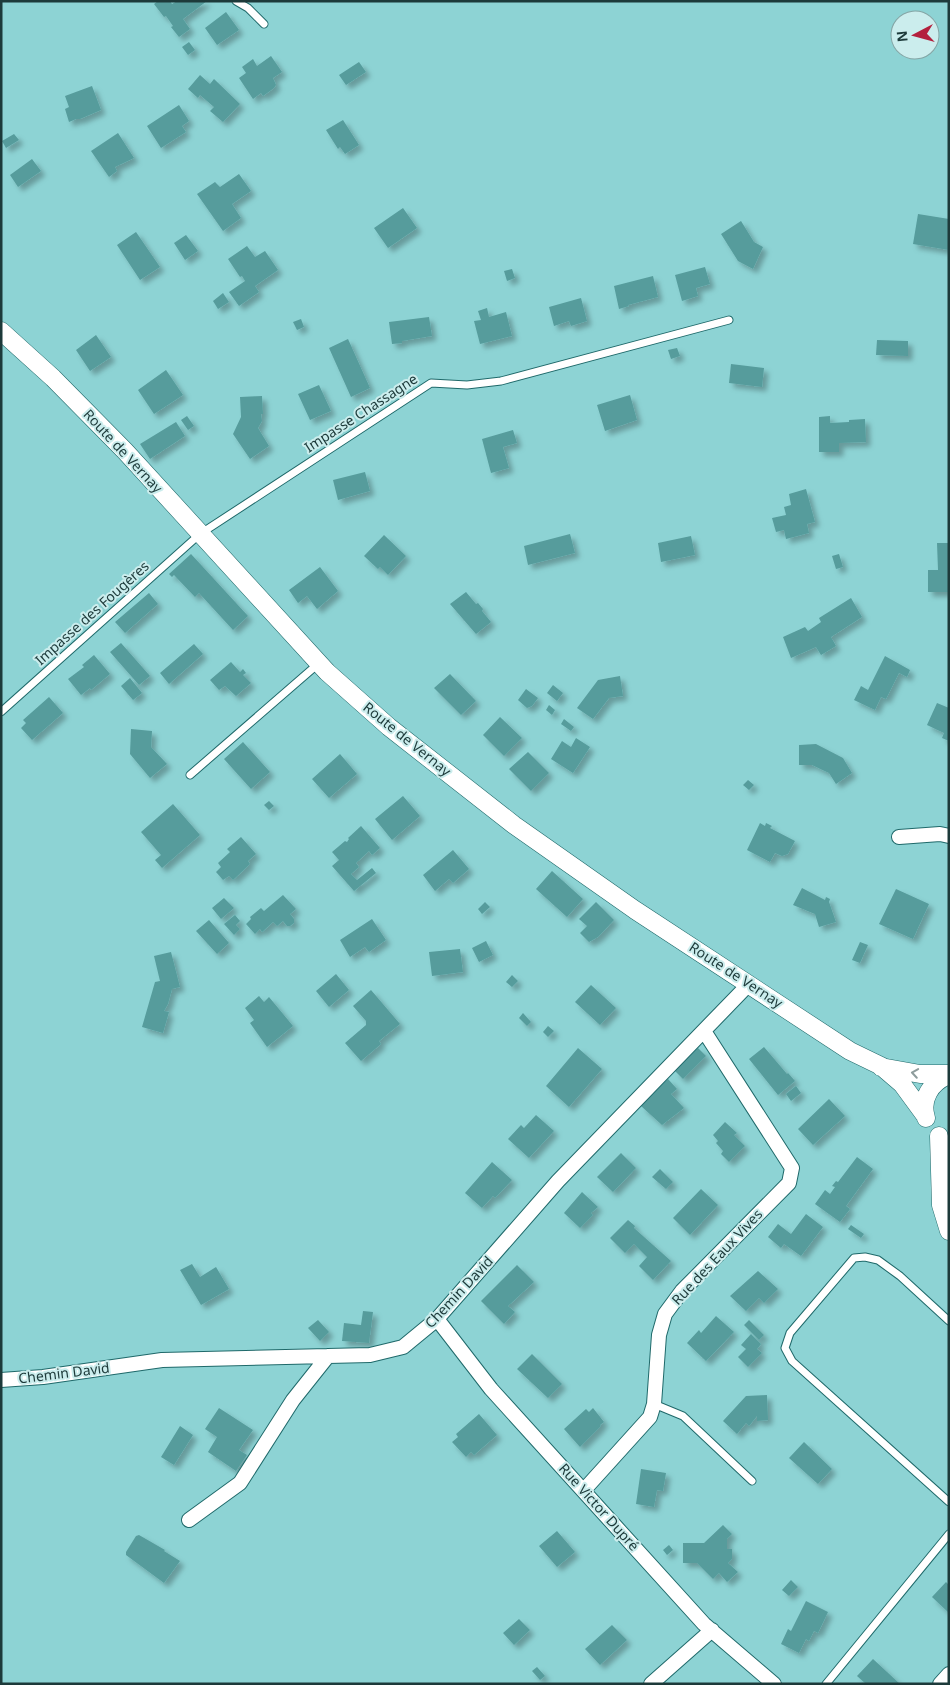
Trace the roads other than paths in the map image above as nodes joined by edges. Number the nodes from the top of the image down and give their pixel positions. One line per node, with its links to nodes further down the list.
1 (236, 1): 2 (lane)
2 (264, 24)
3 (729, 320): 5 (lane, Impasse Chassagne)
4 (1, 331): 5 (street, Route de Vernay)
5 (200, 534): 6 (street, Route de Vernay); 7 (lane, Impasse des Fougères)
6 (319, 664): 8 (lane); 11 (street, Route de Vernay)
7 (1, 712)
8 (190, 775)
9 (949, 836): 10 (street)
10 (899, 837)
11 (749, 984): 12 (street, Chemin David); 13 (street, Route de Vernay)
12 (704, 1031): 20 (street, Chemin David); 24 (street, Rue des Eaux Vives)
13 (881, 1066): 14 (street, Route de Vernay, one-way to 13); 15 (street, Route de Vernay)
14 (949, 1075): 15 (street)
15 (924, 1114): 16 (street, Route de Vernay)
16 (944, 1138): 18 (street)
17 (949, 1182): 18 (street)
18 (941, 1205): 19 (street)
19 (949, 1231)
20 (437, 1319): 22 (street, Chemin David); 26 (street, Rue Victor Dupré)
21 (949, 1321): 27 (lane)
22 (328, 1356): 23 (street, Chemin David); 28 (street)
23 (1, 1380)
24 (654, 1404): 25 (lane); 26 (street, Rue des Eaux Vives)
25 (752, 1481)
26 (584, 1490): 31 (street, Rue Victor Dupré)
27 (949, 1502)
28 (189, 1520)
29 (949, 1525): 30 (lane)
30 (948, 1535): 35 (lane)
31 (712, 1630): 33 (street); 34 (street, Rue Victor Dupré)
32 (949, 1674): 36 (street)
33 (651, 1684)
34 (774, 1684)
35 (826, 1684)
36 (940, 1684)

